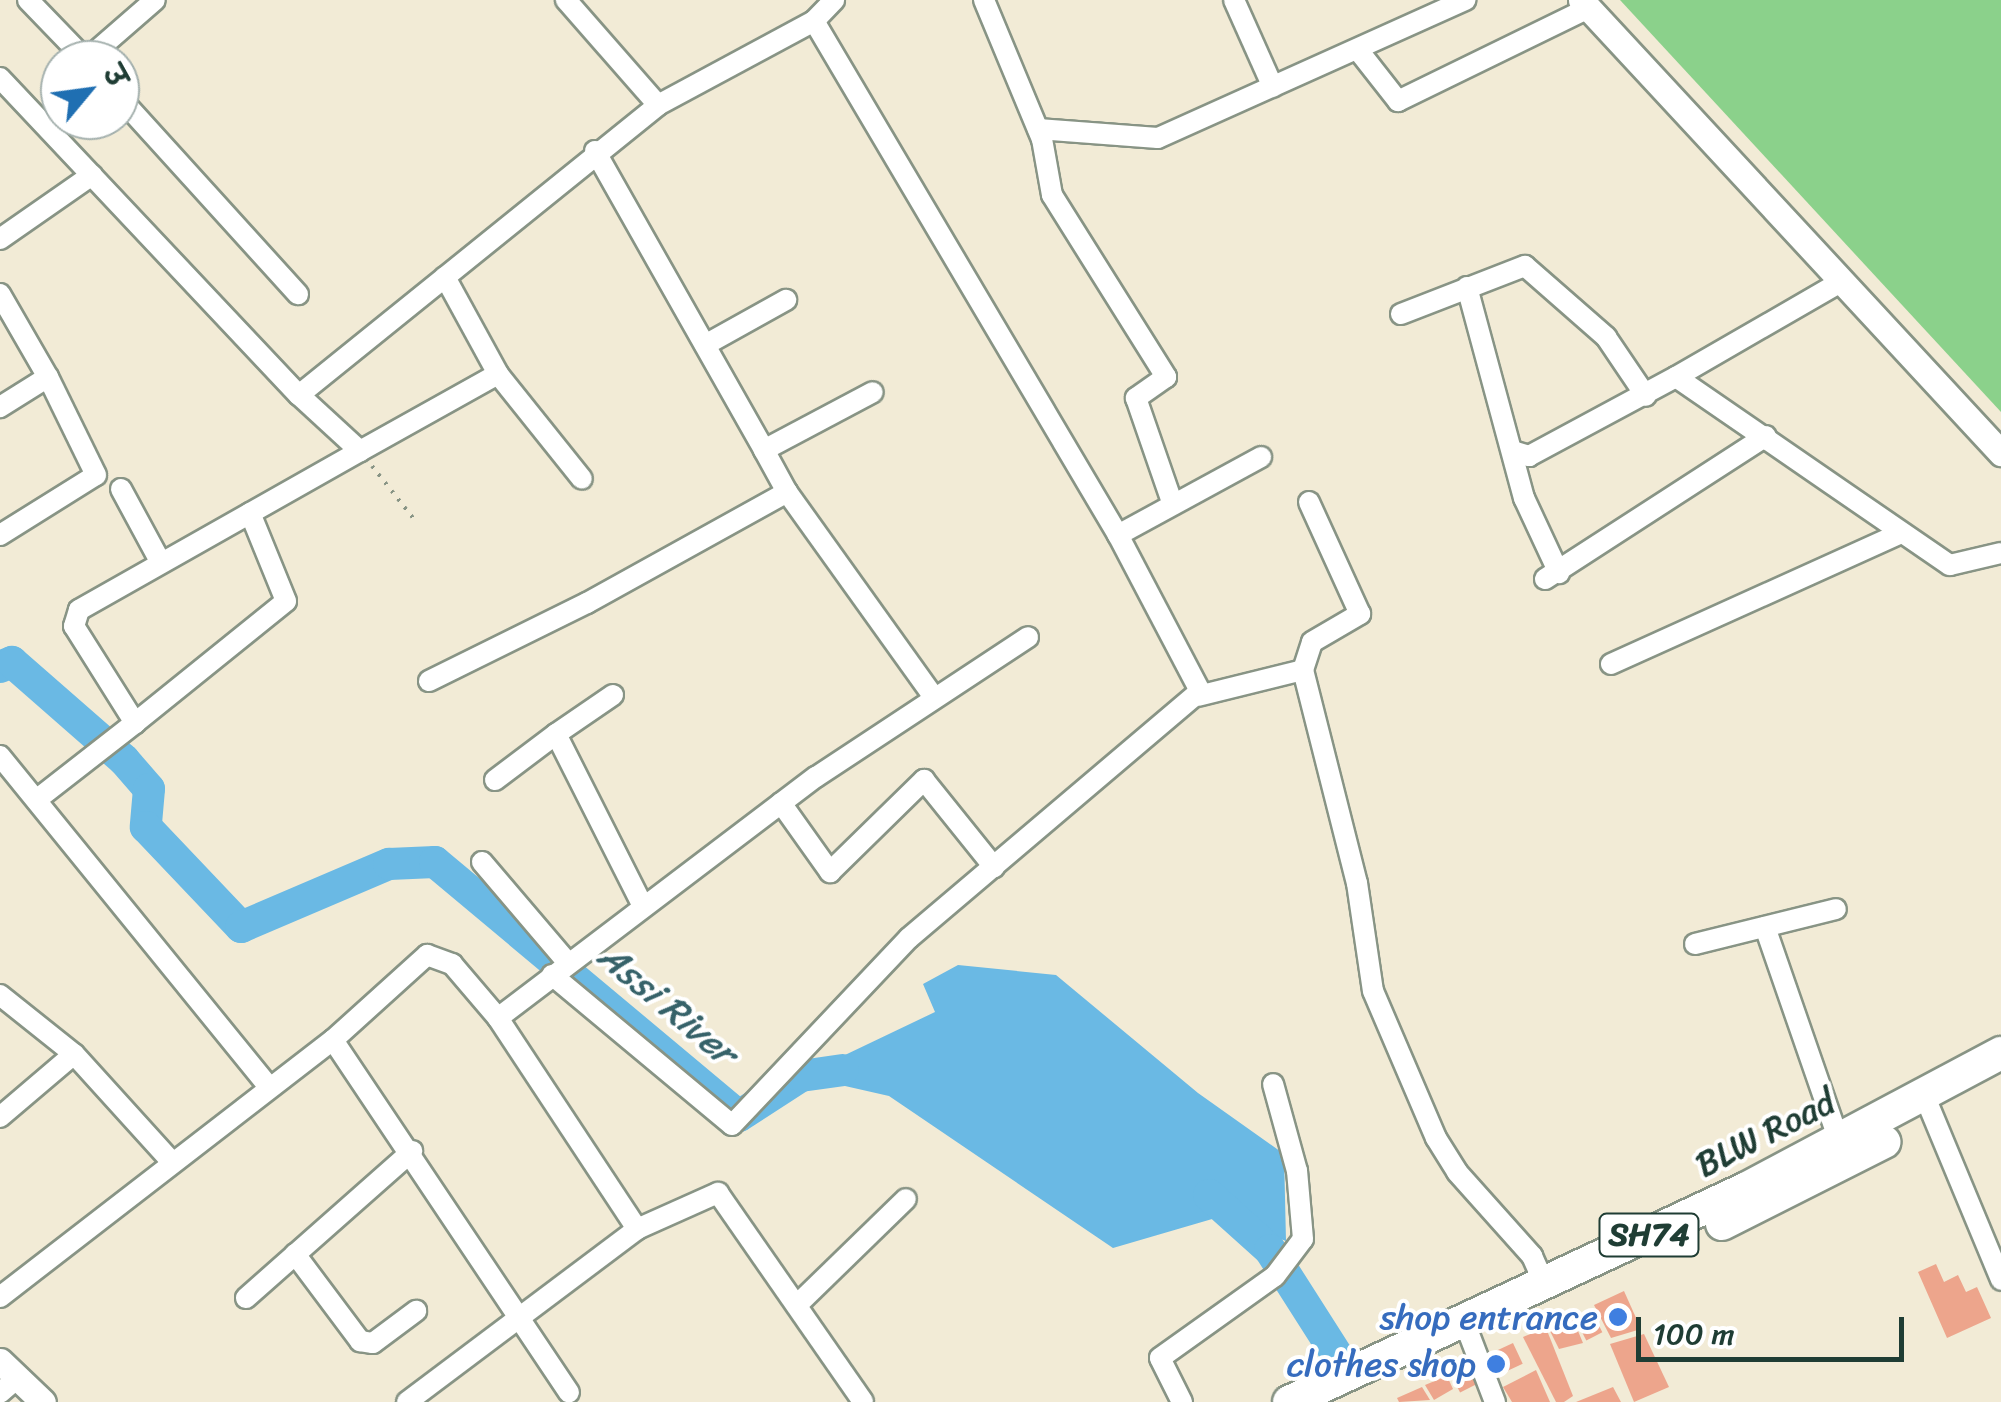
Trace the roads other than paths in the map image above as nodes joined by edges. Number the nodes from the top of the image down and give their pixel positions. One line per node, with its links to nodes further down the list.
1 (28, 0): 10 (street)
2 (155, 0): 11 (street)
3 (566, 0): 15 (street)
4 (834, 0): 9 (street)
5 (984, 0): 17 (street)
6 (1234, 0): 14 (street)
7 (1465, 0): 12 (street)
8 (1585, 4): 12 (street); 22 (street)
9 (814, 21): 15 (street); 50 (street)
10 (67, 40)
11 (109, 40)
12 (1358, 50): 14 (street)
13 (0, 78): 19 (street)
14 (1273, 87): 17 (street)
15 (658, 105): 18 (street)
16 (140, 120): 25 (street)
17 (1038, 129): 45 (street)
18 (595, 151): 21 (street); 28 (street)
19 (92, 176): 20 (street); 33 (street)
20 (0, 239)
21 (445, 277): 29 (street); 33 (street)
22 (1842, 281): 31 (street); 40 (street)
23 (1467, 287): 27 (street); 34 (street); 39 (street)
24 (0, 294): 30 (street)
25 (298, 294)
26 (786, 300): 28 (street)
27 (1401, 314)
28 (704, 346): 37 (street)
29 (498, 374): 38 (street); 42 (street)
30 (48, 377): 35 (street); 49 (street)
31 (1676, 377): 34 (street); 36 (street)
32 (872, 392): 37 (street)
33 (298, 395): 38 (street)
34 (1646, 396): 39 (street)
35 (0, 407)
36 (1766, 436): 39 (street); 48 (street)
37 (764, 450): 44 (street)
38 (360, 451): 47 (street)
39 (1516, 452)
40 (2001, 453)
41 (1260, 457): 45 (street)
42 (582, 479)
43 (121, 489): 52 (street)
44 (787, 492): 56 (street); 59 (street)
45 (1172, 502): 50 (street)
46 (1309, 502): 55 (street)
47 (250, 513): 52 (street); 60 (street)
48 (1901, 533): 51 (street); 54 (street)
49 (0, 534)
50 (1118, 535): 58 (street)
51 (2001, 554)
52 (160, 560): 60 (street)
53 (1028, 637): 59 (street)
54 (1611, 664)
55 (1303, 670): 58 (street); 91 (street)
56 (429, 681)
57 (613, 695): 61 (street)
58 (1198, 696): 67 (street)
59 (934, 697): 65 (street)
60 (136, 723): 64 (street)
61 (556, 734): 63 (street); 68 (street)
62 (1, 760): 64 (street)
63 (496, 780)
64 (36, 800): 80 (street)
65 (780, 803): 67 (street); 68 (street)
66 (482, 862): 72 (street)
67 (994, 867): 72 (street)
68 (642, 904): 72 (street)
69 (1836, 909): 70 (street)
70 (1765, 927): 71 (street); 83 (street)
71 (1695, 944)
72 (560, 969): 74 (street)
73 (0, 995): 77 (street)
74 (498, 1018): 75 (street); 88 (street)
75 (334, 1040): 80 (street); 84 (street)
76 (2001, 1052): 81 (main road, BLW Road / SH74)
77 (74, 1054): 82 (street); 85 (street)
78 (2001, 1076): 81 (main road, SH74)
79 (1272, 1084): 104 (street)
80 (269, 1088): 85 (street)
81 (1928, 1106): 83 (main road, BLW Road / SH74); 87 (main road, SH74); 90 (street)
82 (0, 1118)
83 (1839, 1141): 87 (main road, BLW Road / SH74)
84 (412, 1151): 89 (street); 96 (street)
85 (171, 1161): 92 (street)
86 (906, 1199): 94 (street)
87 (1724, 1211): 91 (main road, BLW Road / SH74); 97 (main road, SH74)
88 (637, 1230): 94 (street); 96 (street)
89 (294, 1254): 93 (street); 95 (street)
90 (2001, 1280)
91 (1545, 1285): 97 (main road, BLW Road / SH74)
92 (0, 1297)
93 (246, 1298)
94 (799, 1303): 103 (street)
95 (416, 1311)
96 (519, 1312): 99 (street); 102 (street)
97 (1467, 1330): 100 (main road, BLW Road / SH74); 106 (street)
98 (5, 1377): 101 (street)
99 (568, 1392)
100 (1335, 1396): 105 (main road, BLW Road / SH74)
101 (43, 1402)
102 (408, 1402)
103 (863, 1402)
104 (1182, 1402)
105 (1289, 1402)
106 (1495, 1402)

